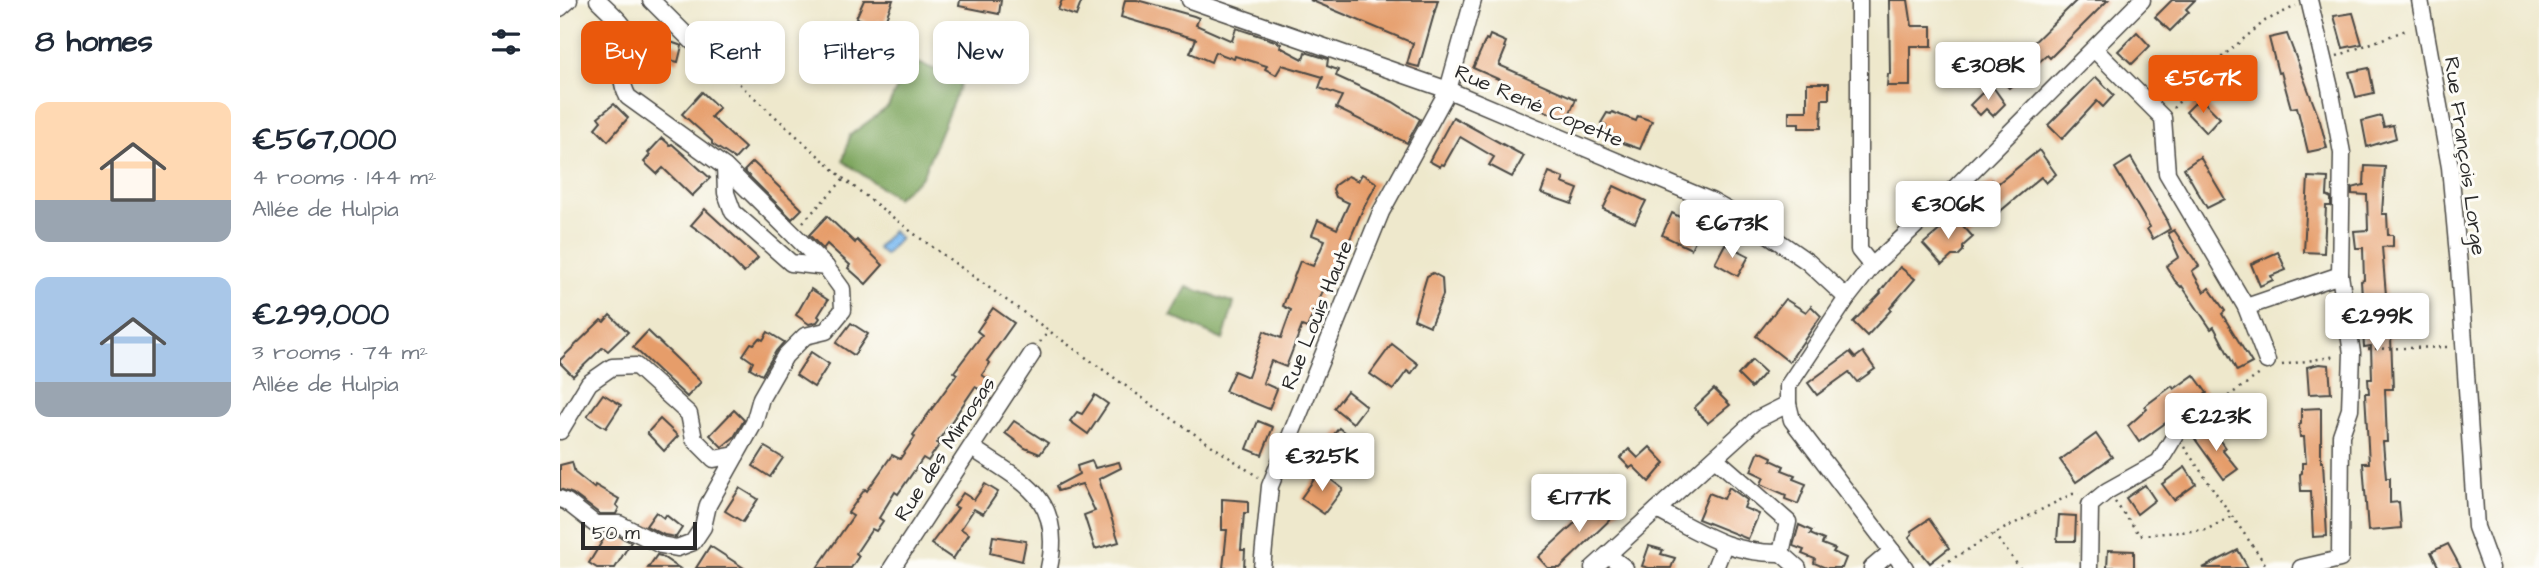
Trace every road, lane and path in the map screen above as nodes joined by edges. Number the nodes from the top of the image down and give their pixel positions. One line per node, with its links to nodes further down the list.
1 (569, 0): 10 (street)
2 (598, 0): 18 (street)
3 (651, 0): 12 (street)
4 (1190, 0): 16 (street, Rue René Copette)
5 (1473, 0): 16 (street, Rue Louis Haute)
6 (1859, 0): 21 (street)
7 (2142, 0): 13 (street)
8 (2420, 0): 60 (street, Rue François Lorge)
9 (2303, 3): 14 (street); 17 (path)
10 (560, 8)
11 (2405, 31): 14 (path)
12 (685, 34)
13 (2094, 49): 17 (street); 21 (street)
14 (2324, 61): 23 (street)
15 (739, 84): 19 (path)
16 (1448, 90): 24 (street, Rue René Copette); 36 (street, Rue Louis Haute)
17 (2163, 118): 25 (street)
18 (725, 167): 20 (street); 22 (street)
19 (844, 179): 20 (path); 36 (path)
20 (792, 233): 22 (street)
21 (1872, 266): 24 (street)
22 (826, 267): 34 (street)
23 (2340, 275): 25 (street); 27 (street)
24 (1847, 298): 30 (street)
25 (2246, 307): 29 (street)
26 (2438, 347): 27 (path)
27 (2352, 353): 29 (path); 59 (street)
28 (1032, 354): 33 (street, Rue des Mimosas)
29 (2273, 364): 32 (path)
30 (1788, 404): 35 (street); 43 (street)
31 (560, 431): 34 (street)
32 (2176, 434): 37 (street); 40 (path)
33 (972, 448): 46 (street, Rue des Mimosas); 47 (street)
34 (736, 455): 38 (street)
35 (1715, 458): 39 (street); 44 (street)
36 (1270, 485): 48 (street, Rue Louis Haute)
37 (2107, 491): 40 (path); 41 (path); 57 (street)
38 (560, 499)
39 (1657, 510): 42 (street); 45 (street)
40 (2232, 516): 58 (path)
41 (1994, 534): 55 (path); 56 (path)
42 (1724, 545): 44 (street); 51 (street)
43 (1892, 551): 53 (street); 54 (street)
44 (1781, 553): 52 (street)
45 (1608, 555): 49 (street); 50 (street)
46 (892, 568)
47 (1049, 568)
48 (1262, 568)
49 (1593, 568)
50 (1625, 568)
51 (1715, 568)
52 (1798, 568)
53 (1871, 568)
54 (1905, 568)
55 (1937, 568)
56 (2020, 568)
57 (2088, 568)
58 (2268, 568)
59 (2301, 568)
60 (2491, 568)

